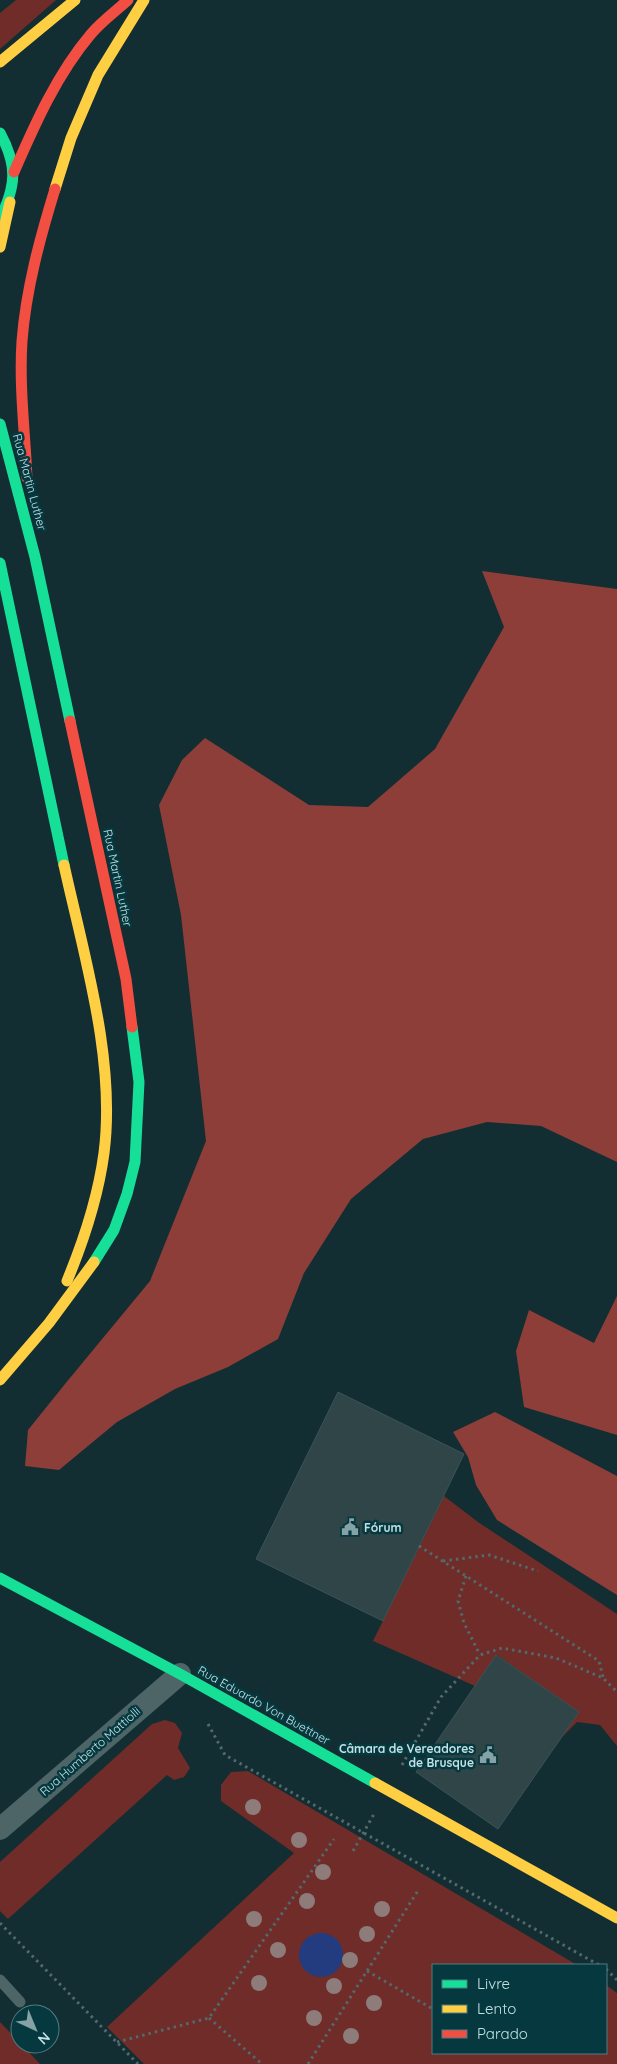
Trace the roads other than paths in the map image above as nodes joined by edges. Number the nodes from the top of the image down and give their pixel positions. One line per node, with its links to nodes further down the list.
1 (75, 0): 4 (main road)
2 (128, 0): 6 (main road)
3 (144, 0): 11 (main road)
4 (0, 62)
5 (0, 133): 6 (main road)
6 (14, 172): 7 (main road)
7 (12, 196): 8 (main road); 9 (main road)
8 (0, 219)
9 (0, 247)
10 (0, 424): 11 (main road, Rua Martin Luther)
11 (35, 557): 13 (main road, Rua Martin Luther)
12 (0, 563): 13 (main road, Rua Martin Luther)
13 (49, 1323): 14 (main road, Rua Martin Luther)
14 (0, 1380)
15 (1, 1578): 16 (main road, Rua Eduardo Von Buettner)
16 (180, 1674): 17 (street, Rua Humberto Mattiolli); 18 (main road, Rua Eduardo Von Buettner)
17 (0, 1829)
18 (617, 1918)
19 (0, 1980): 20 (lane)
20 (20, 2002)

